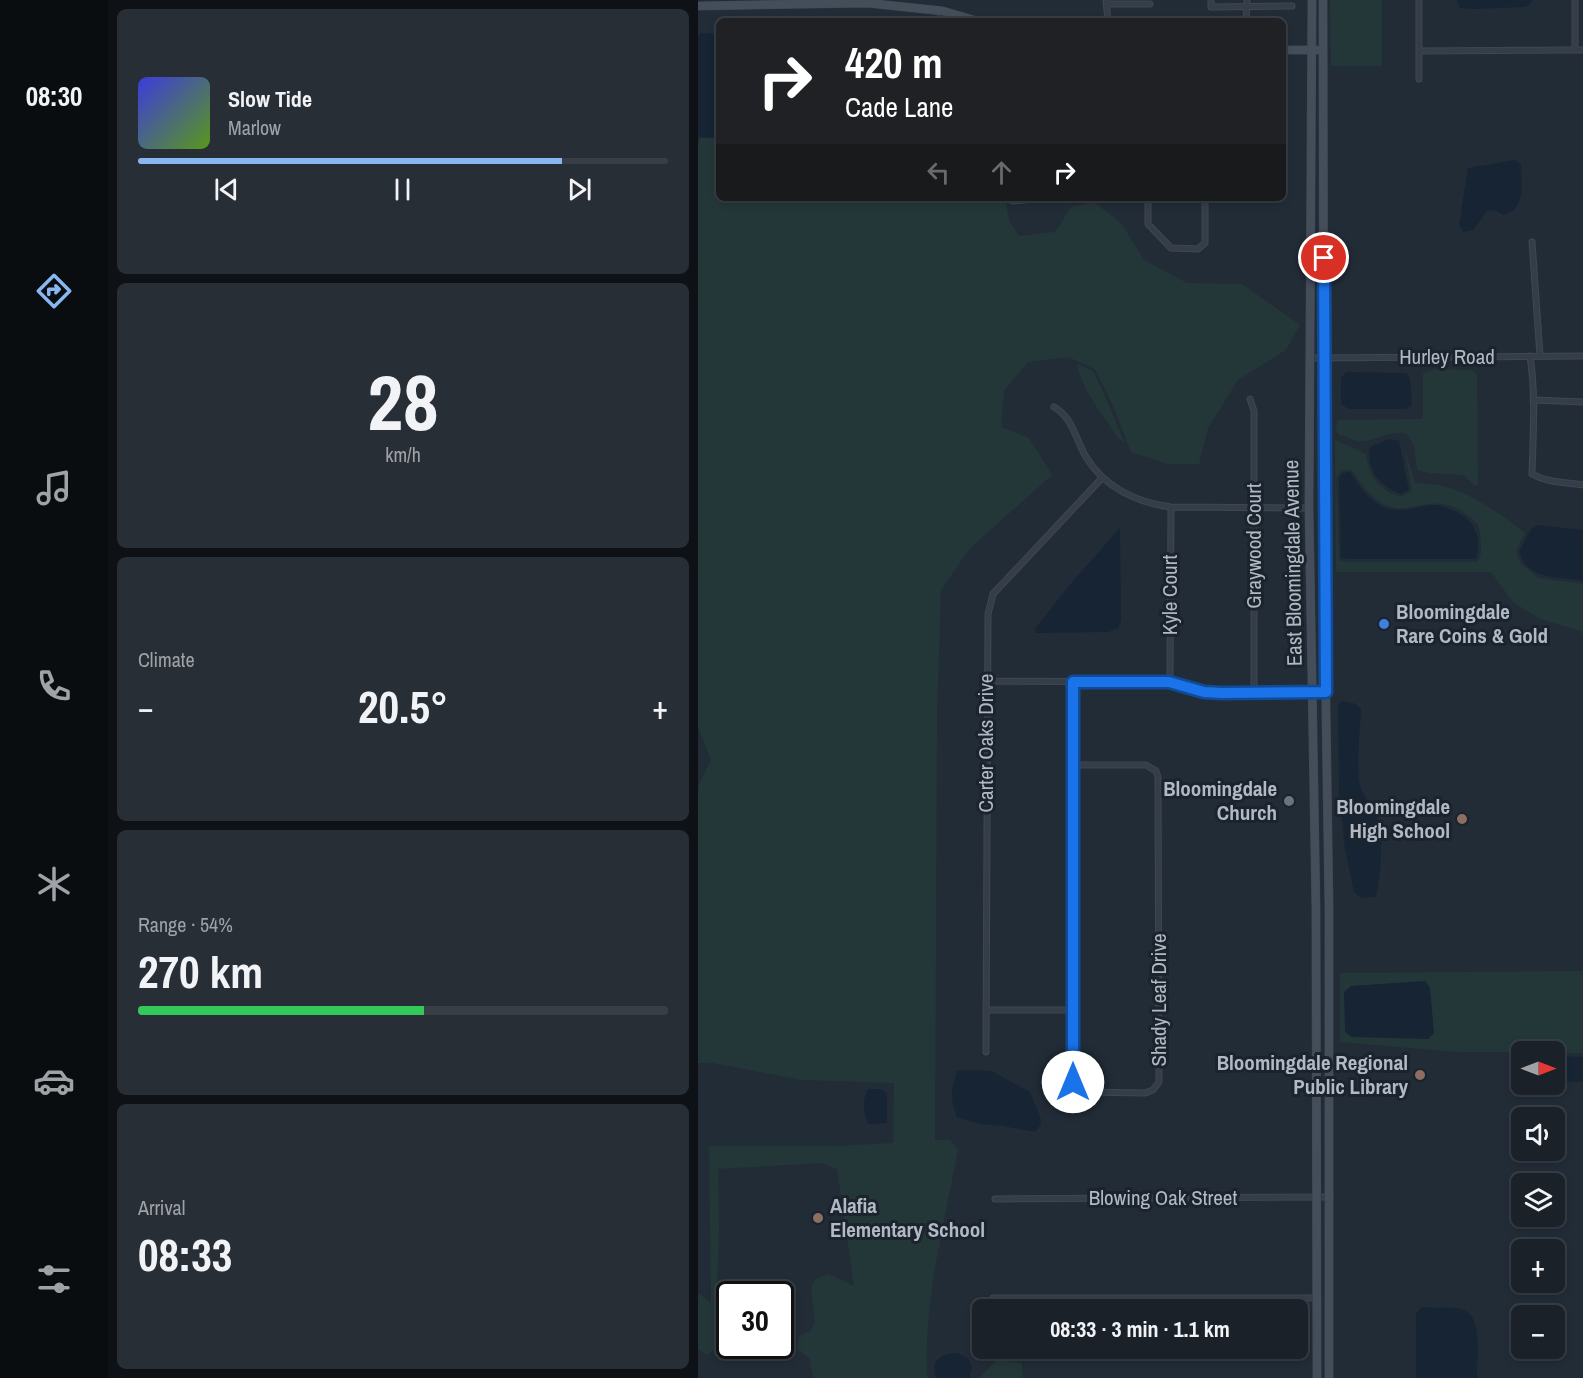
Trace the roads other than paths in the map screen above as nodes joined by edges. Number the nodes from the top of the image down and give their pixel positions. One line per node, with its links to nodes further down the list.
1 (1211, 0): 9 (street)
2 (1312, 0): 19 (main road, East Bloomingdale Avenue)
3 (1323, 0): 20 (main road, East Bloomingdale Avenue)
4 (1419, 0): 23 (street)
5 (1575, 0): 21 (street)
6 (872, 2): 8 (main road); 13 (main road)
7 (1107, 2): 10 (street); 16 (street)
8 (764, 3): 11 (main road)
9 (1247, 3): 12 (street); 17 (street)
10 (1150, 4)
11 (698, 6)
12 (1292, 6)
13 (943, 11): 14 (street); 15 (main road)
14 (940, 18)
15 (967, 18)
16 (1108, 18)
17 (1246, 18)
18 (1286, 50): 19 (main road)
19 (1312, 50): 20 (main road); 31 (main road, East Bloomingdale Avenue)
20 (1323, 50): 32 (main road, East Bloomingdale Avenue)
21 (1576, 50): 22 (street); 23 (street)
22 (1583, 50)
23 (1419, 51): 24 (street)
24 (1419, 79)
25 (1148, 201): 26 (street)
26 (1205, 201)
27 (1532, 242): 29 (street)
28 (1530, 356): 29 (street, Hurley Road); 32 (street, Hurley Road); 34 (street)
29 (1540, 356): 30 (street, Hurley Road)
30 (1583, 356)
31 (1310, 358): 32 (street, Hurley Road); 41 (main road, East Bloomingdale Avenue)
32 (1323, 358): 43 (main road, East Bloomingdale Avenue)
33 (1250, 399): 40 (street, Graywood Court)
34 (1533, 400): 35 (street); 38 (street)
35 (1583, 402)
36 (1054, 407): 37 (street)
37 (1102, 478): 39 (street); 44 (street, Carter Oaks Drive)
38 (1583, 485)
39 (1171, 507): 40 (street); 46 (street, Kyle Court)
40 (1255, 508): 41 (street); 49 (street, Graywood Court)
41 (1309, 508): 42 (main road, East Bloomingdale Avenue)
42 (1310, 571): 43 (main road); 48 (main road, East Bloomingdale Avenue)
43 (1324, 577): 47 (main road, East Bloomingdale Avenue)
44 (986, 681): 45 (street); 53 (street, Carter Oaks Drive)
45 (1073, 682): 46 (street); 50 (street, Shady Leaf Drive)
46 (1169, 682): 49 (street)
47 (1326, 692): 48 (main road); 52 (main road, East Bloomingdale Avenue)
48 (1313, 693): 49 (street); 51 (main road, East Bloomingdale Avenue)
49 (1254, 694)
50 (1074, 765): 54 (street, Shady Leaf Drive); 54 (street, Shady Leaf Drive)
51 (1316, 910): 52 (main road); 57 (main road, East Bloomingdale Avenue)
52 (1329, 910): 56 (main road, East Bloomingdale Avenue)
53 (986, 1010): 54 (street); 55 (street, Carter Oaks Drive)
54 (1073, 1010)
55 (986, 1052)
56 (1330, 1197): 57 (street, Blowing Oak Street); 62 (main road, East Bloomingdale Avenue)
57 (1317, 1198): 58 (street, Blowing Oak Street); 60 (main road, East Bloomingdale Avenue)
58 (995, 1199)
59 (993, 1298): 60 (street)
60 (1317, 1298): 61 (main road, East Bloomingdale Avenue)
61 (1317, 1378)
62 (1329, 1378)

